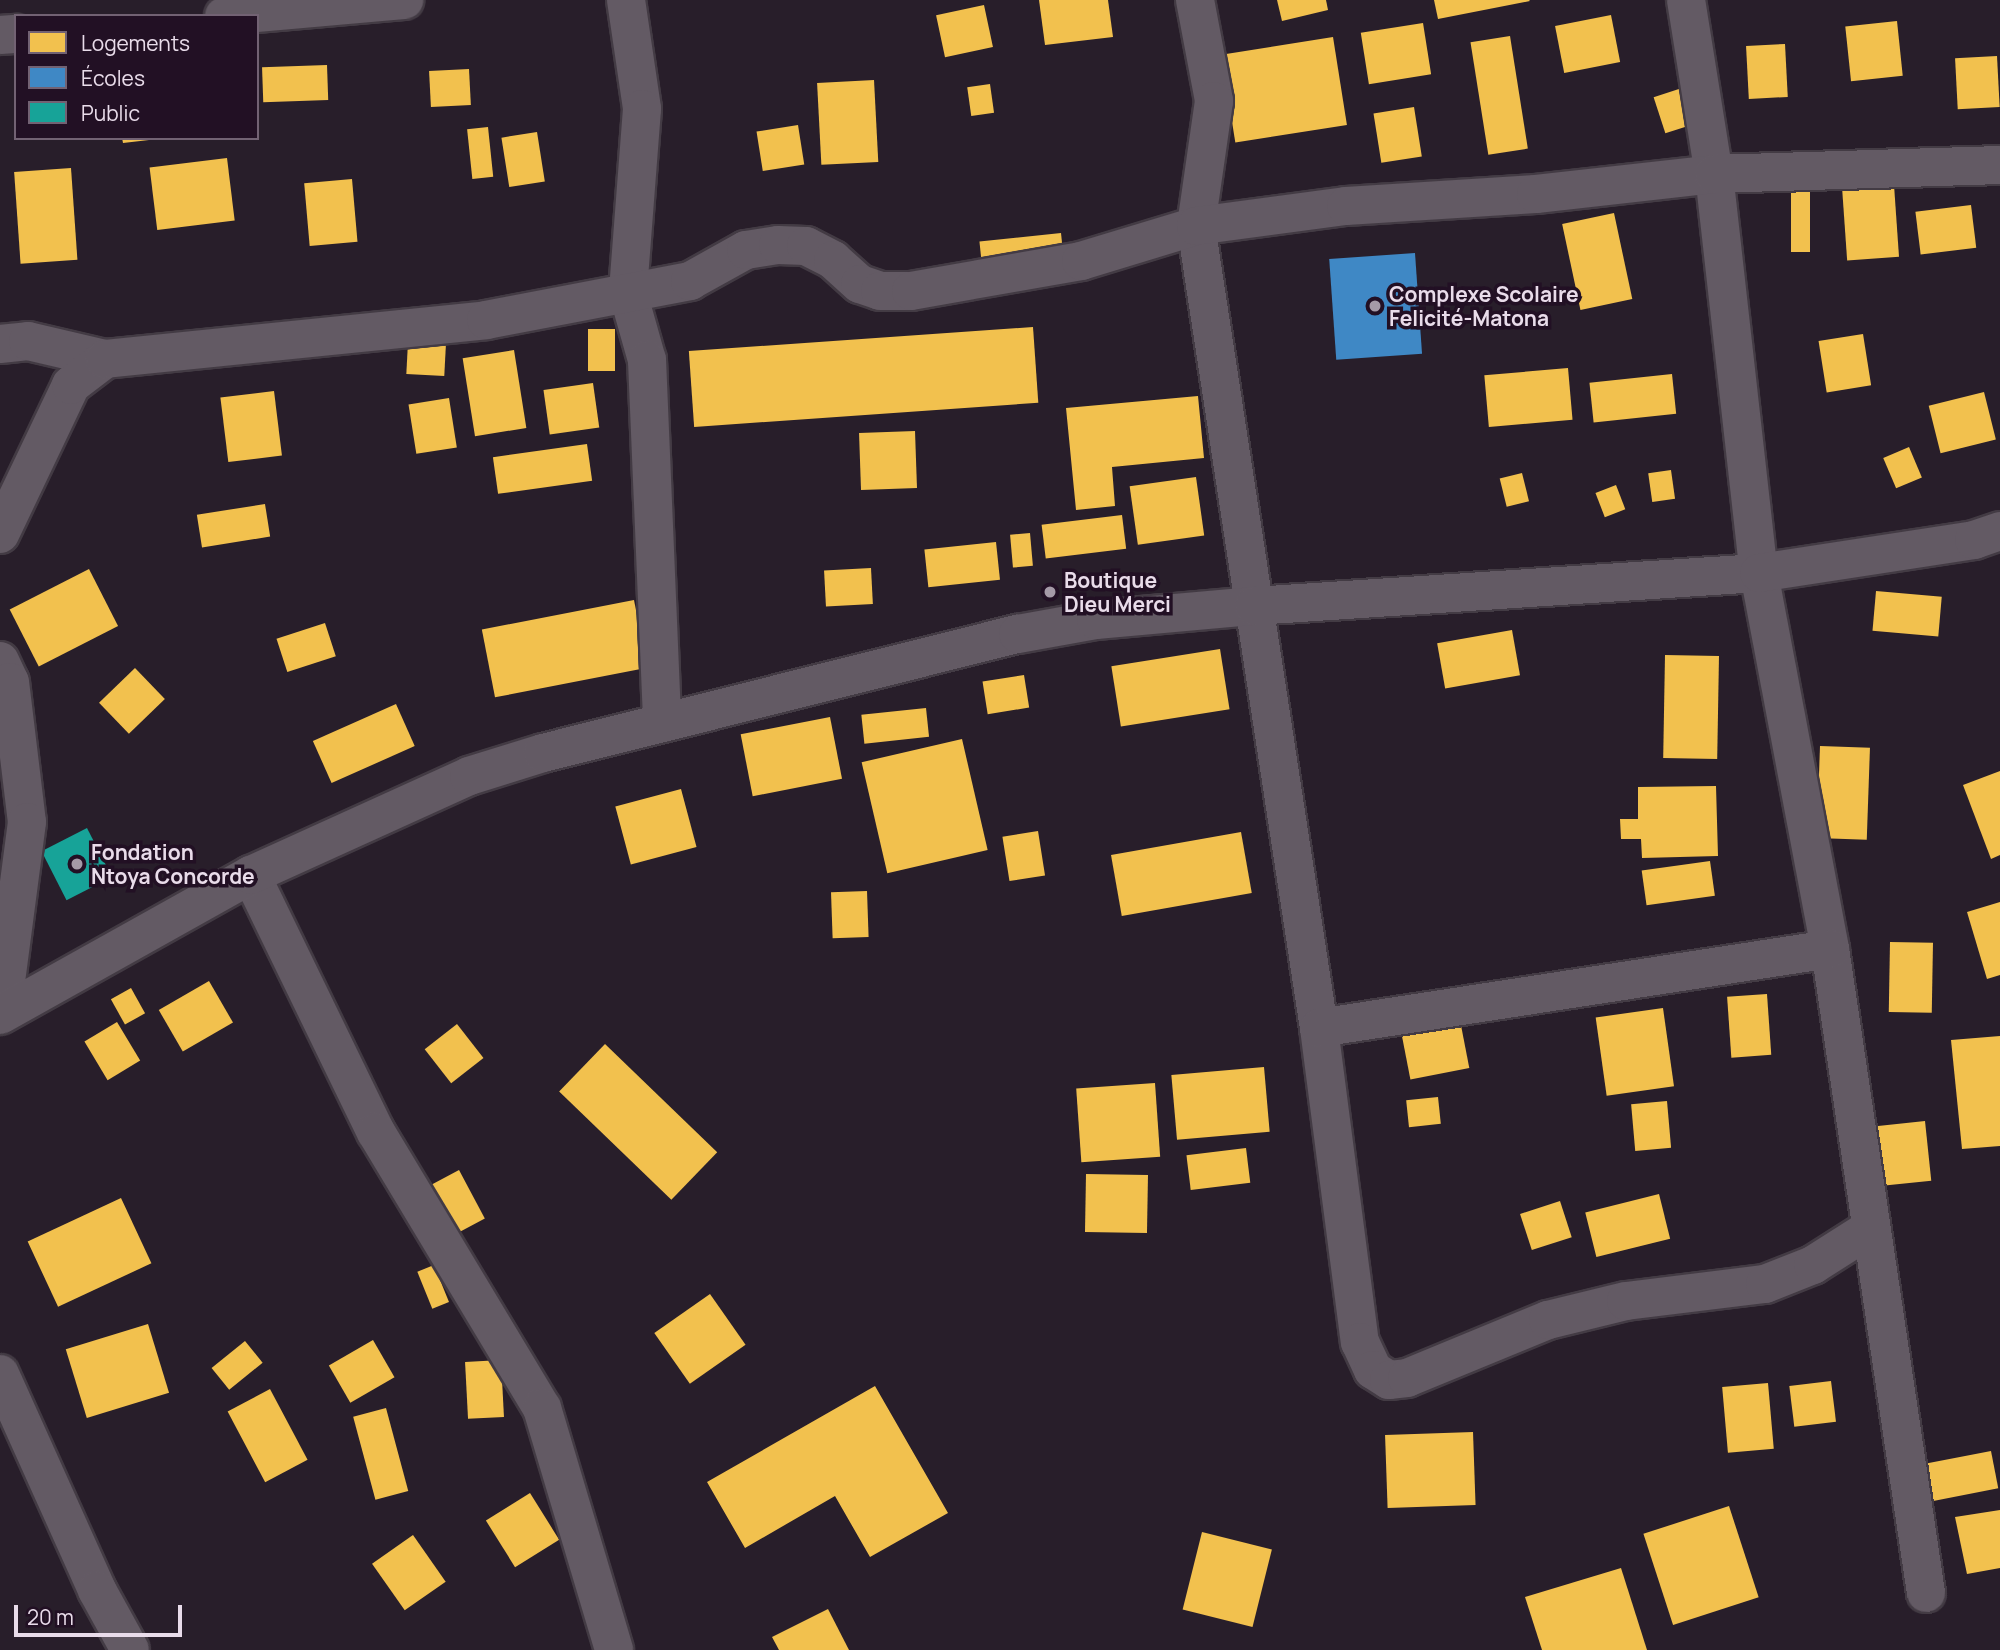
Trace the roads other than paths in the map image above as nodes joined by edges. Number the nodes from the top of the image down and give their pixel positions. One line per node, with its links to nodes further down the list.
1 (404, 0): 5 (street)
2 (625, 0): 9 (street)
3 (1195, 0): 8 (street)
4 (1685, 0): 7 (street)
5 (246, 14)
6 (2000, 165): 7 (street)
7 (1714, 174): 8 (street); 14 (street)
8 (1196, 226): 9 (street); 15 (street)
9 (628, 293): 11 (street); 17 (street)
10 (0, 344): 11 (street)
11 (105, 359): 13 (street)
12 (2000, 531): 14 (street)
13 (0, 534)
14 (1759, 573): 15 (street); 19 (street)
15 (1254, 606): 17 (street); 21 (street)
16 (0, 661): 20 (street)
17 (662, 723): 18 (street)
18 (251, 875): 20 (street); 26 (street)
19 (1830, 949): 21 (street); 22 (street)
20 (1, 1014)
21 (1318, 1028): 22 (street)
22 (1871, 1228): 24 (street)
23 (0, 1374): 25 (street)
24 (1926, 1593)
25 (130, 1650)
26 (614, 1650)

